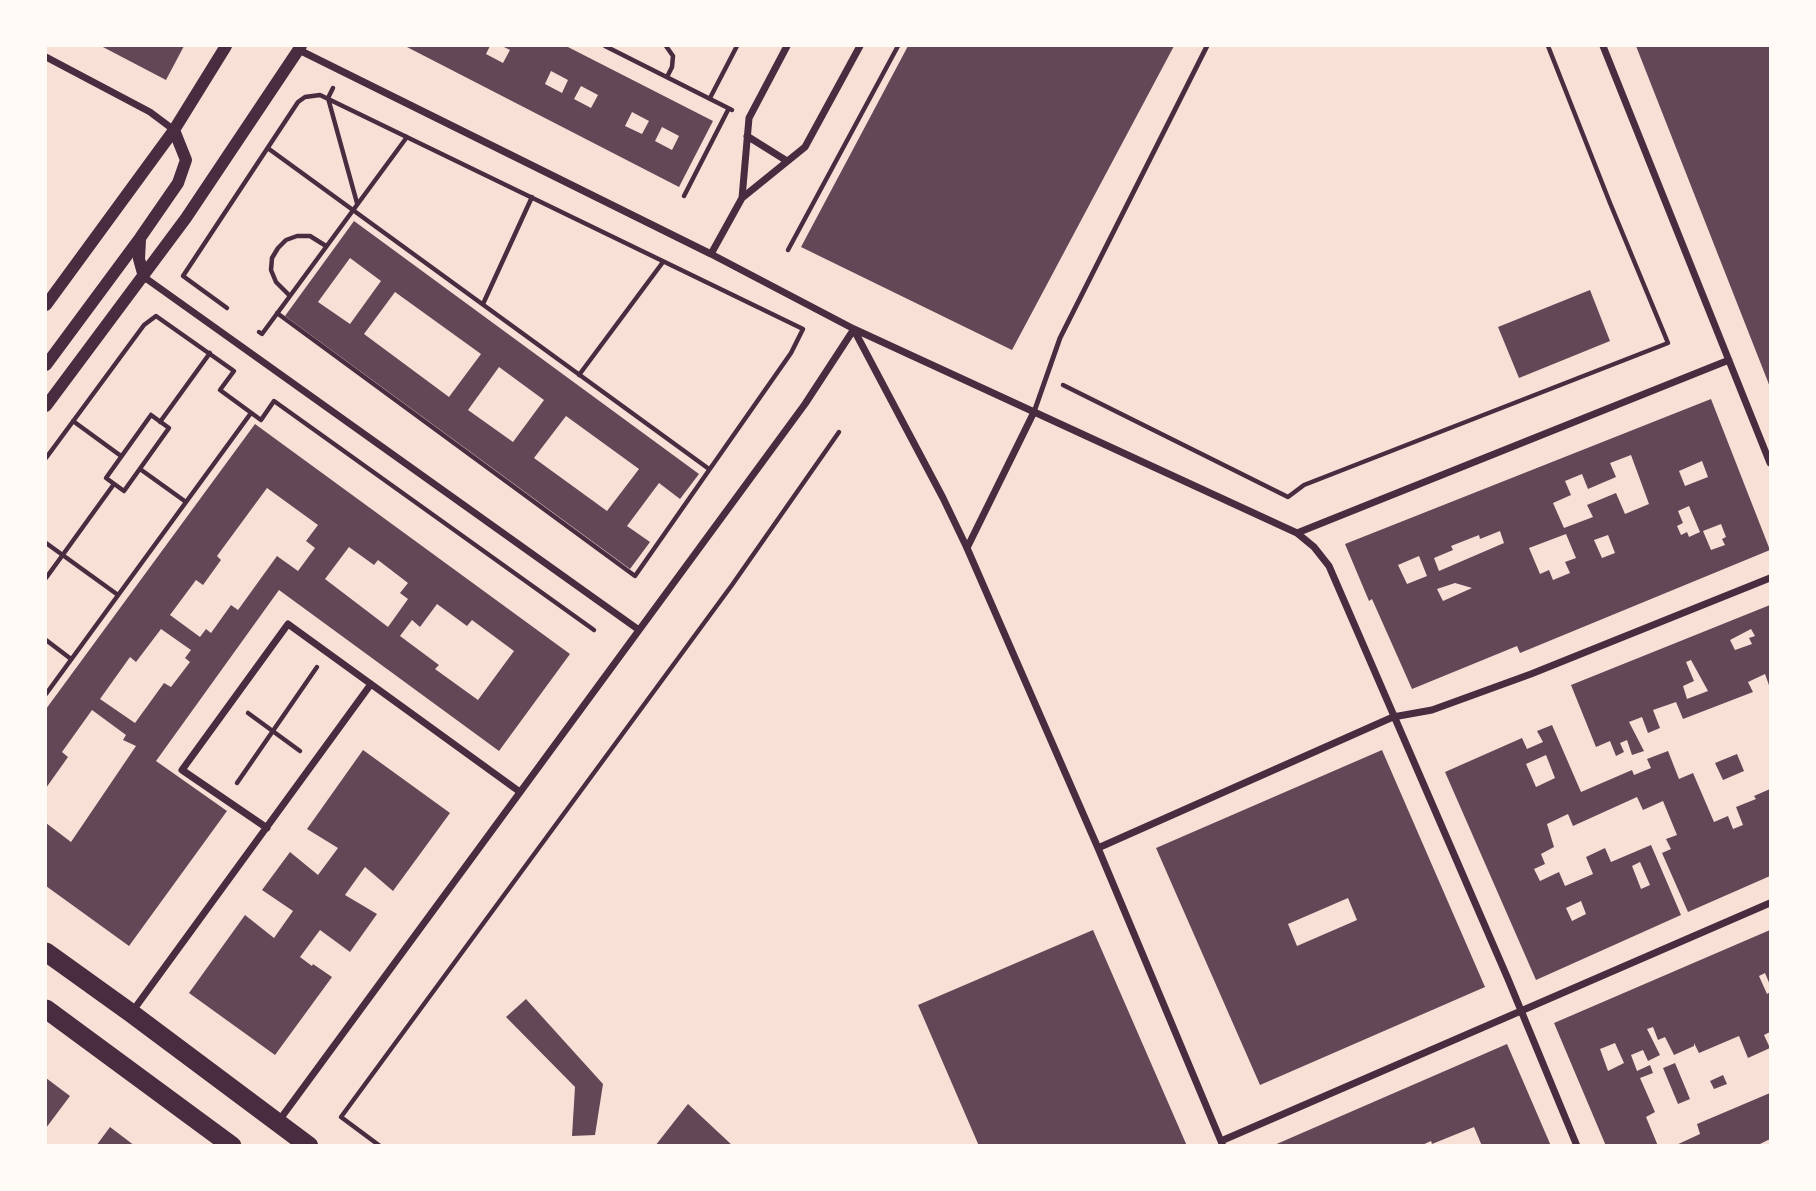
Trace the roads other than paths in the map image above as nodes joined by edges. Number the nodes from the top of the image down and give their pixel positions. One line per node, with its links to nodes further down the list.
1 (226, 46): 8 (street)
2 (787, 46): 9 (street)
3 (860, 46): 10 (street)
4 (1207, 46): 20 (lane)
5 (1603, 46): 17 (street)
6 (297, 47): 13 (street); 14 (street)
7 (46, 57): 8 (street)
8 (174, 130): 12 (street); 15 (street)
9 (747, 136): 10 (street); 11 (street)
10 (787, 161): 11 (street)
11 (742, 198): 13 (street)
12 (141, 238): 14 (street); 18 (street)
13 (711, 254): 16 (street)
14 (144, 277): 19 (street); 25 (street)
15 (46, 305)
16 (854, 329): 20 (street); 23 (street); 25 (street)
17 (1729, 360): 21 (street); 22 (street)
18 (46, 365)
19 (46, 406)
20 (1034, 412): 22 (street); 23 (street)
21 (1770, 463)
22 (1297, 533): 27 (street)
23 (967, 548): 30 (street)
24 (1770, 578): 27 (street)
25 (639, 630): 28 (street)
26 (371, 684): 28 (street); 29 (street); 29 (street)
27 (1394, 717): 30 (street); 34 (street)
28 (520, 792): 36 (street)
29 (267, 828): 35 (street)
30 (1098, 848): 37 (street)
31 (1770, 903): 34 (street)
32 (46, 952): 35 (highway)
33 (46, 1009): 38 (highway)
34 (1521, 1011): 37 (street); 40 (street)
35 (131, 1013): 36 (highway)
36 (278, 1123): 39 (highway)
37 (1222, 1143)
38 (232, 1146)
39 (309, 1146)
40 (1577, 1146)

